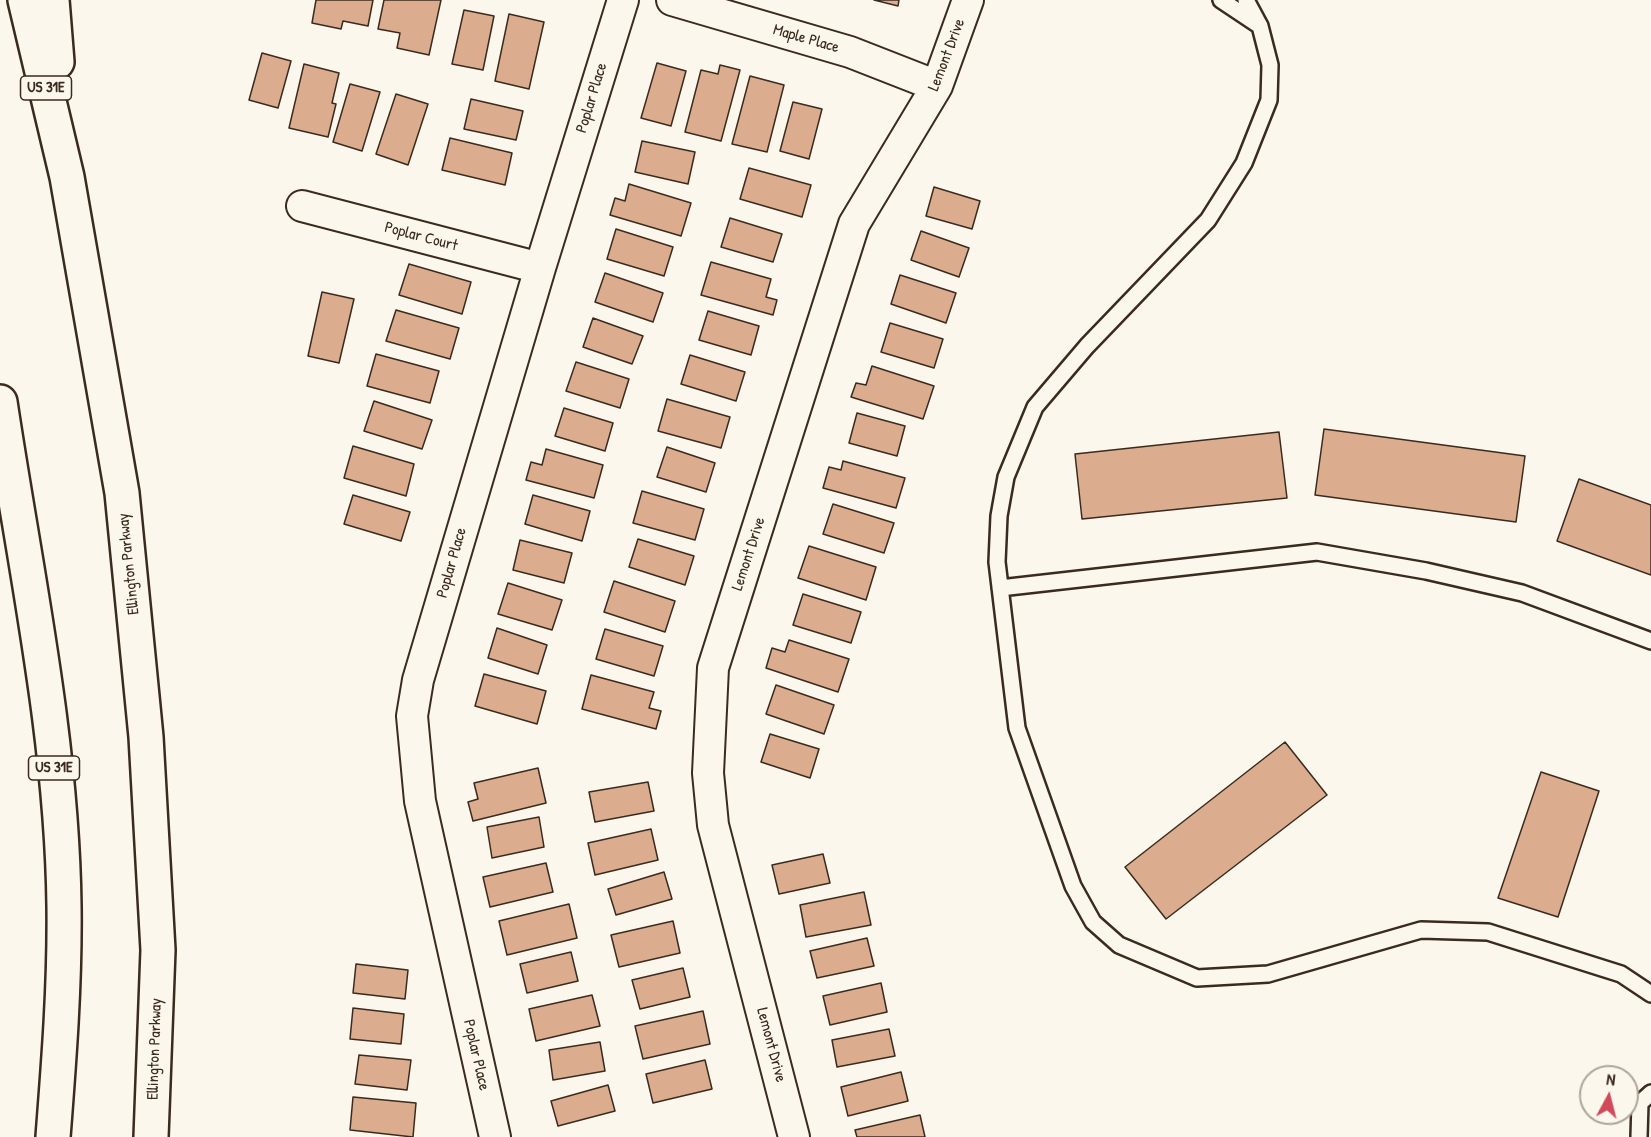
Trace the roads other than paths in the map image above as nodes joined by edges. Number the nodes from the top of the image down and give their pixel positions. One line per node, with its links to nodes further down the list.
1 (25, 0): 10 (highway, Ellington Parkway / US 31E)
2 (52, 0): 10 (highway)
3 (623, 0): 12 (street, Poplar Place)
4 (672, 0): 9 (street, Maple Place)
5 (968, 0): 9 (street, Lemont Drive)
6 (1221, 0): 8 (lane)
7 (1246, 0): 8 (lane)
8 (1260, 26): 14 (lane)
9 (937, 86): 21 (street, Lemont Drive)
10 (67, 177): 19 (highway, Ellington Parkway / US 31E)
11 (302, 206): 12 (street, Poplar Court)
12 (540, 268): 20 (street, Poplar Place)
13 (0, 402): 18 (highway, US 31E)
14 (1000, 588): 15 (lane); 16 (lane)
15 (1651, 641)
16 (1651, 994)
17 (1651, 1093): 22 (lane)
18 (53, 1137)
19 (151, 1137)
20 (495, 1137)
21 (794, 1137)
22 (1639, 1137)

